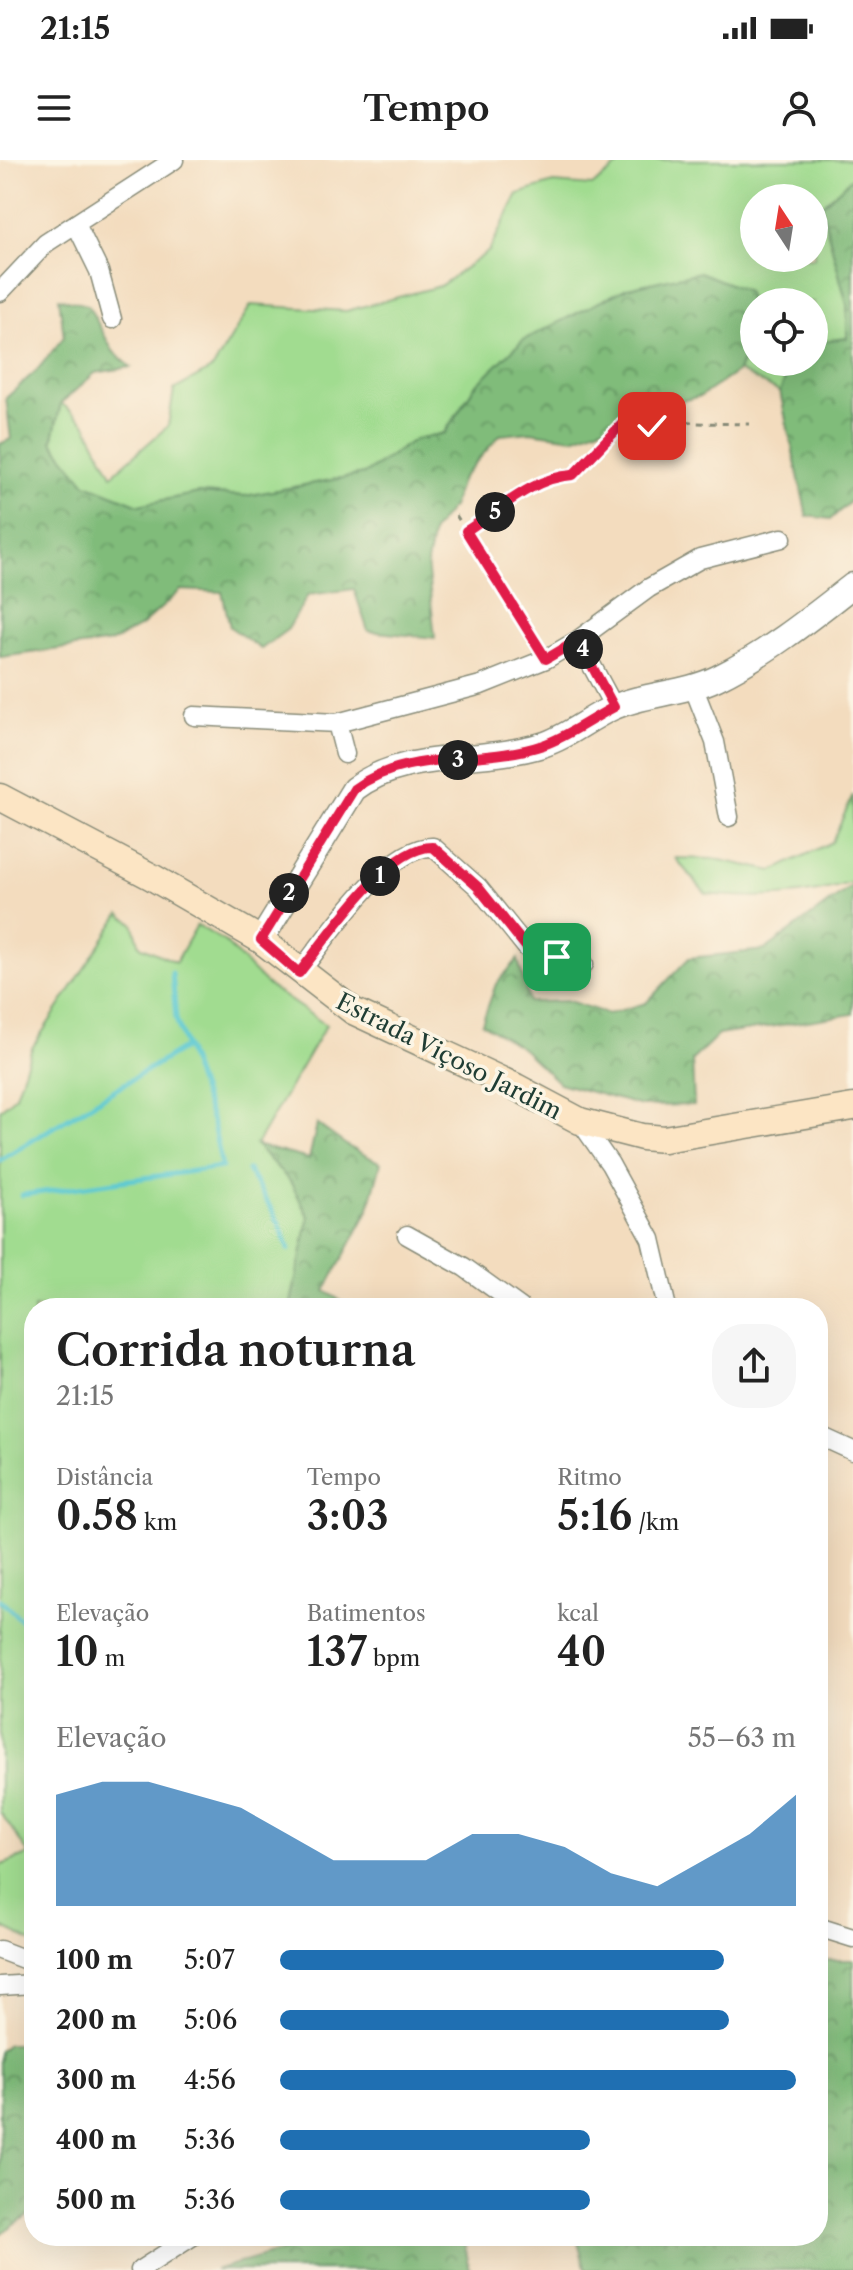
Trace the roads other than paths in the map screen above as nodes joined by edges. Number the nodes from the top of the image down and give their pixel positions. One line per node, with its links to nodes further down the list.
1 (174, 160): 2 (street)
2 (76, 224): 3 (street); 4 (street)
3 (0, 292)
4 (112, 319)
5 (782, 538): 7 (street)
6 (853, 585): 8 (street)
7 (578, 640): 9 (street); 11 (street)
8 (693, 686): 9 (street); 14 (street)
9 (614, 707): 15 (street)
10 (194, 716): 11 (street)
11 (337, 723): 12 (street)
12 (345, 754)
13 (0, 797): 15 (main road, Estrada Viçoso Jardim)
14 (729, 817)
15 (261, 940): 17 (main road, Estrada Viçoso Jardim)
16 (584, 964): 17 (street)
17 (299, 973): 19 (main road, Estrada Viçoso Jardim)
18 (853, 1107): 19 (main road, Estrada Viçoso Jardim)
19 (580, 1121): 22 (street)
20 (407, 1235): 21 (street)
21 (507, 1298)
22 (665, 1298)
23 (828, 1440): 24 (street)
24 (853, 1451)
25 (828, 1930): 26 (street)
26 (853, 1938)
27 (0, 1950): 28 (street)
28 (24, 1959)
29 (24, 1985): 30 (street)
30 (0, 1986)
31 (177, 2246): 32 (street)
32 (140, 2270)

